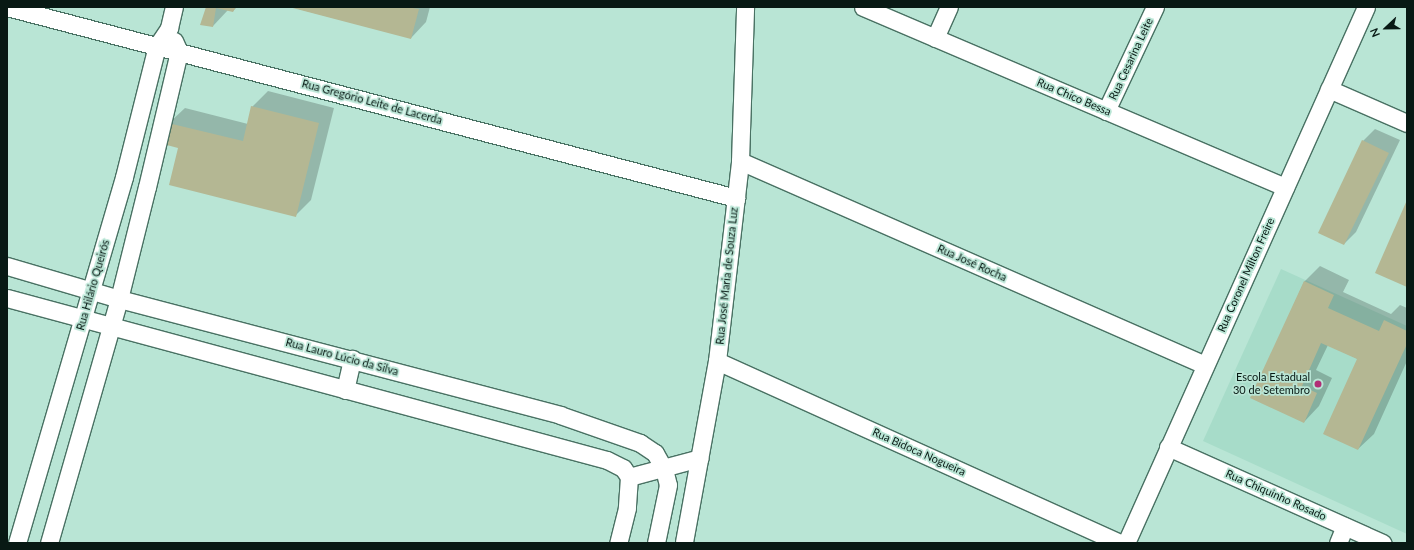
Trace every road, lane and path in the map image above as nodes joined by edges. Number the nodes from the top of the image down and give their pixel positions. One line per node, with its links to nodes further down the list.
1 (8, 7): 10 (street, Rua Gregório Leite de Lacerda)
2 (174, 7): 8 (street, Rua Hilário Queirós)
3 (745, 7): 15 (street, Rua José Maria de Souza Luz)
4 (863, 7): 9 (street, Rua Chico Bessa)
5 (948, 7): 9 (street)
6 (1155, 7): 13 (street, Rua Cesarina Leite)
7 (1366, 7): 12 (street, Rua Coronel Milton Freire)
8 (169, 28): 10 (street, Rua Hilário Queirós); 11 (street)
9 (935, 38): 13 (street, Rua Chico Bessa)
10 (157, 46): 11 (street, Rua Gregório Leite de Lacerda); 16 (street, Rua Hilário Queirós)
11 (179, 52): 17 (street); 19 (street, Rua Gregório Leite de Lacerda)
12 (1329, 89): 14 (street); 18 (street, Rua Coronel Milton Freire)
13 (1106, 111): 18 (street, Rua Chico Bessa)
14 (1407, 123)
15 (740, 161): 19 (street, Rua José Maria de Souza Luz); 28 (street, Rua José Rocha)
16 (124, 177): 17 (street); 21 (street, Rua Hilário Queirós)
17 (147, 187): 23 (street)
18 (1285, 187): 28 (street, Rua Coronel Milton Freire)
19 (736, 198): 27 (street, Rua José Maria de Souza Luz)
20 (7, 266): 21 (street, Rua Lauro Lúcio da Silva)
21 (92, 290): 23 (street, Rua Lauro Lúcio da Silva); 24 (street, Rua Hilário Queirós)
22 (7, 298): 24 (street)
23 (119, 298): 25 (street); 26 (street, Rua Lauro Lúcio da Silva)
24 (84, 318): 25 (street); 36 (street, Rua Hilário Queirós)
25 (110, 327): 29 (street); 37 (street)
26 (352, 359): 29 (street); 32 (street, Rua Lauro Lúcio da Silva)
27 (717, 361): 31 (street, Rua José Maria de Souza Luz); 41 (street, Rua Bidoca Nogueira)
28 (1206, 365): 30 (street, Rua Coronel Milton Freire)
29 (345, 390): 33 (street)
30 (1168, 447): 35 (street, Rua Chiquinho Rosado); 42 (street, Rua Coronel Milton Freire)
31 (700, 458): 32 (street); 40 (street, Rua José Maria de Souza Luz)
32 (664, 469): 33 (street); 34 (street)
33 (629, 477): 38 (street)
34 (660, 526): 39 (street); 40 (street)
35 (1345, 526): 43 (street); 44 (street, Rua Chiquinho Rosado)
36 (17, 543)
37 (49, 543)
38 (618, 543)
39 (656, 543)
40 (685, 543)
41 (1120, 543)
42 (1126, 543)
43 (1338, 543)
44 (1383, 543)

